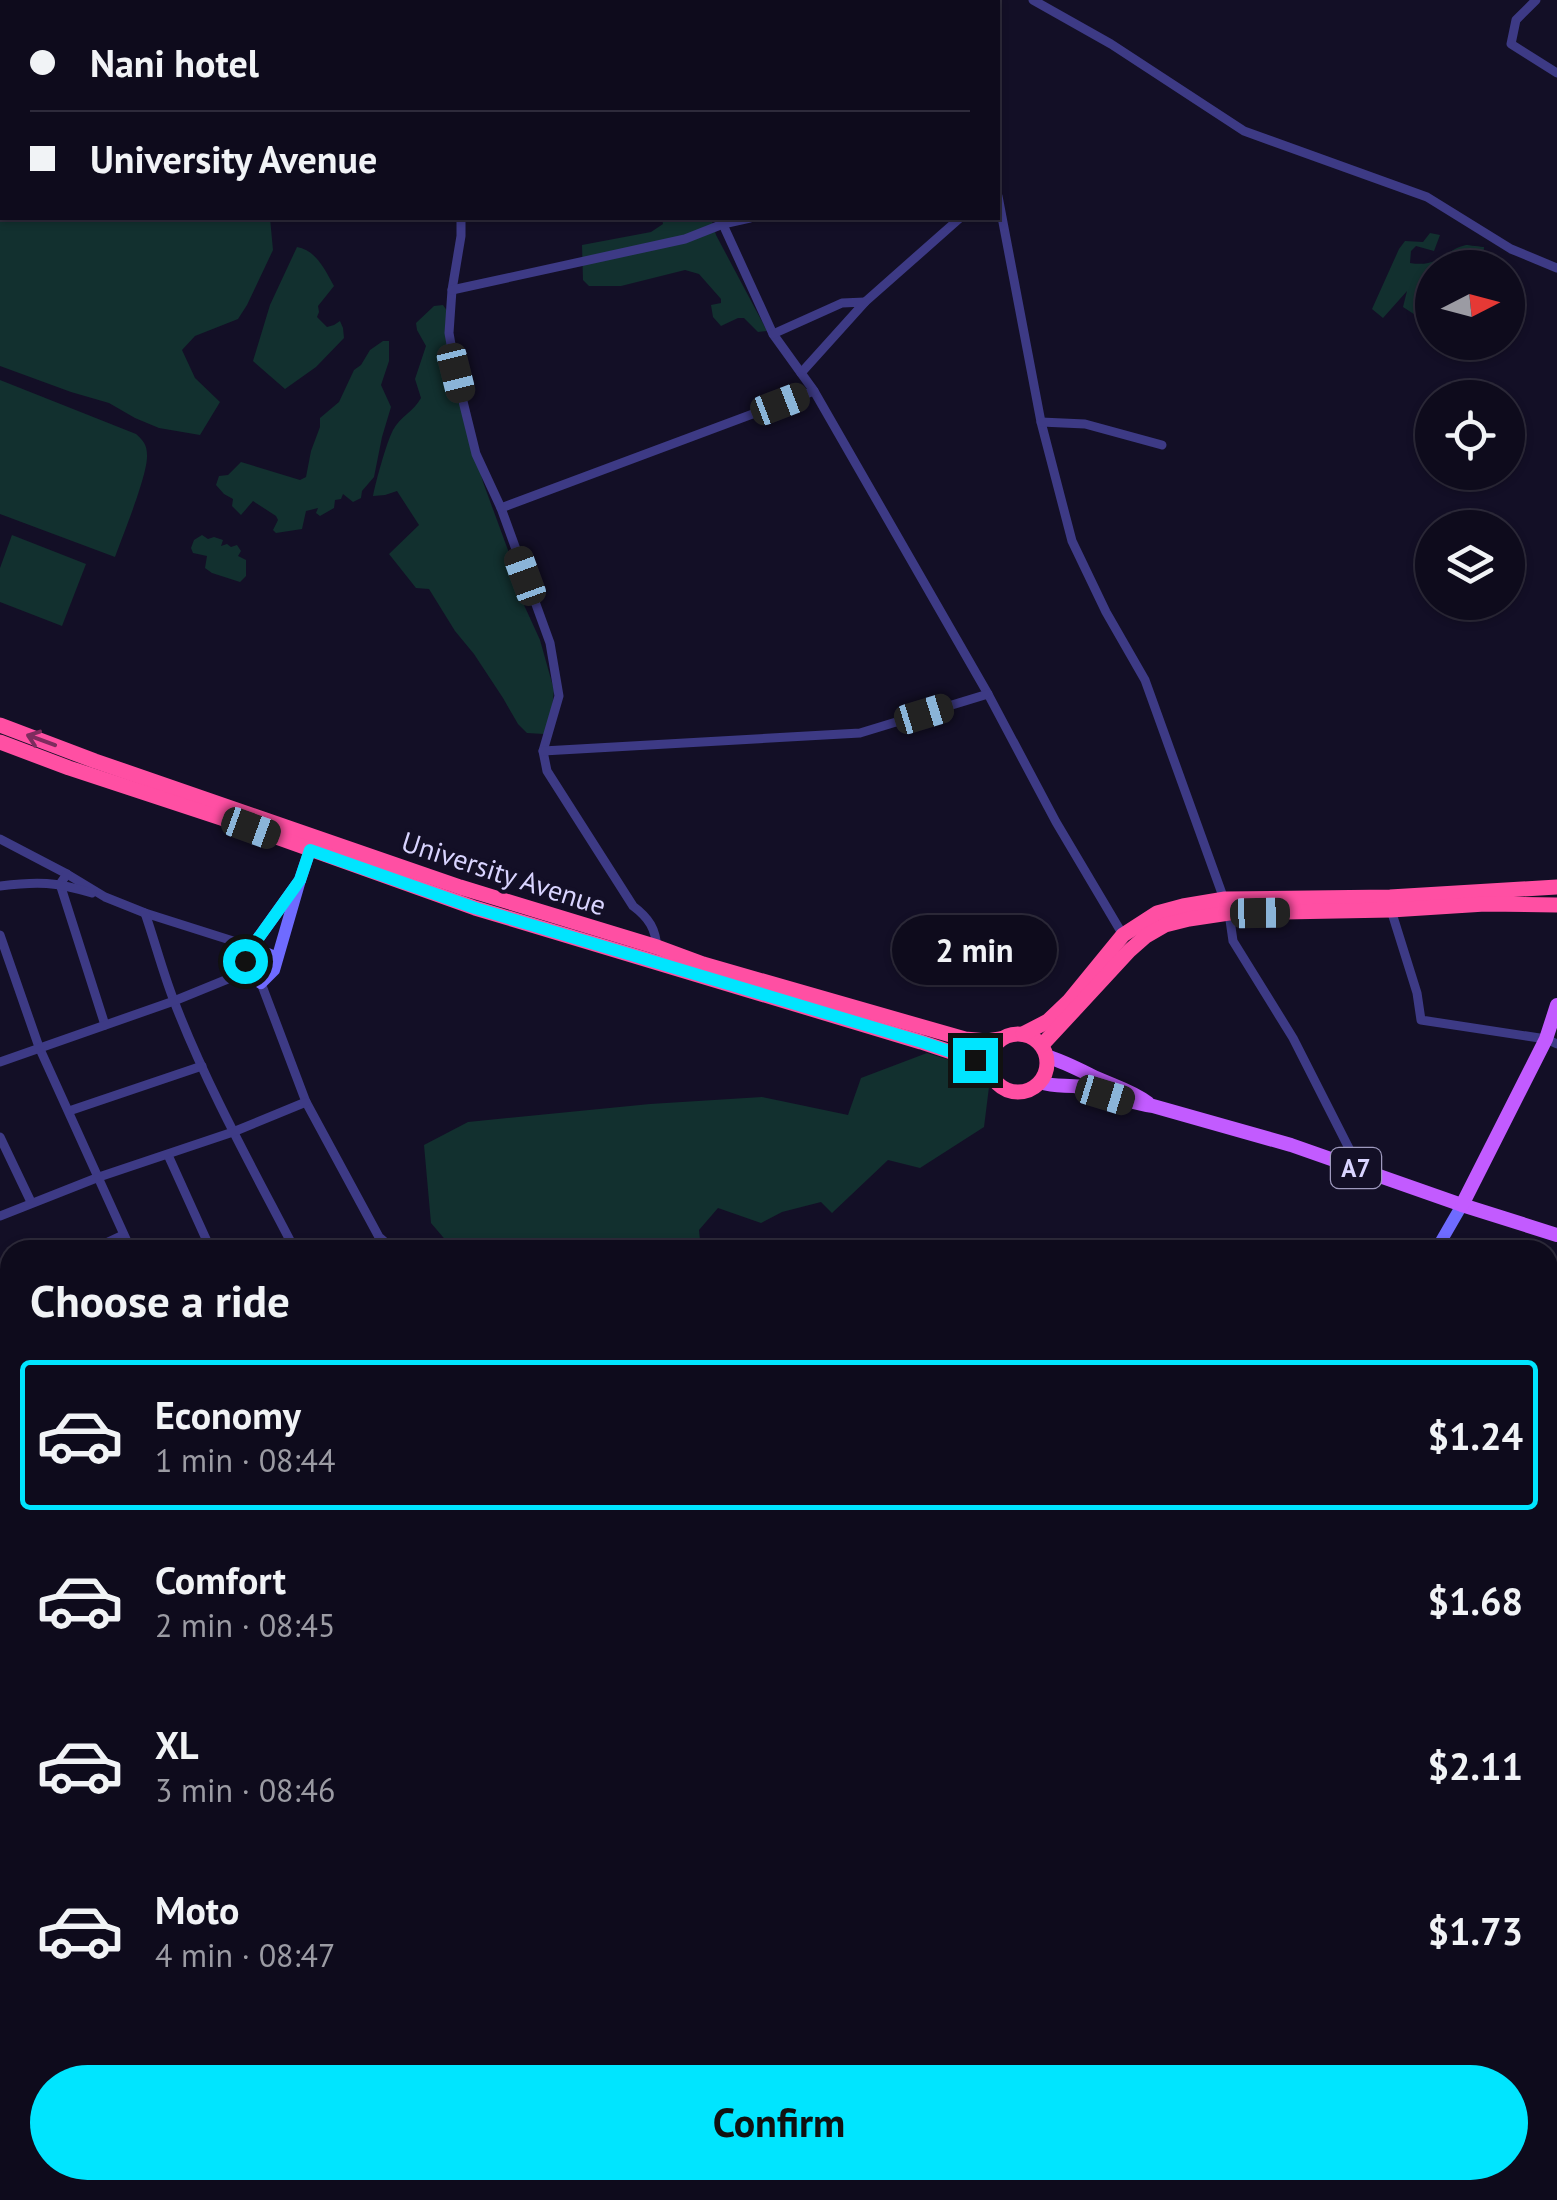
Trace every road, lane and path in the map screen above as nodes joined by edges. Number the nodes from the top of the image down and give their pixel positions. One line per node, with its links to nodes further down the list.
1 (1033, 0): 8 (street)
2 (1536, 0): 3 (street)
3 (1557, 73)
4 (1000, 207): 14 (street)
5 (461, 220): 9 (street)
6 (958, 220): 10 (street)
7 (722, 221): 9 (street); 11 (street)
8 (1557, 268)
9 (452, 290): 16 (street)
10 (866, 302): 11 (street); 12 (street)
11 (773, 334): 12 (street)
12 (801, 373): 13 (street)
13 (814, 391): 16 (street); 17 (street)
14 (1041, 422): 15 (street); 31 (street)
15 (1162, 445)
16 (500, 508): 20 (street)
17 (988, 694): 20 (street); 35 (street)
18 (0, 726): 21 (highway, University Avenue / A7, one-way to 18)
19 (0, 742): 21 (highway, University Avenue / A7)
20 (543, 751): 37 (street)
21 (71, 761): 23 (highway, University Avenue / A7); 37 (highway, University Avenue / A7)
22 (0, 839): 24 (street)
23 (310, 850): 25 (street); 37 (highway, University Avenue / A7)
24 (67, 874): 26 (street); 29 (street)
25 (300, 880): 36 (street); 38 (street)
26 (60, 884): 27 (street); 29 (street); 43 (street)
27 (0, 886)
28 (1557, 887): 30 (highway, A7)
29 (105, 897): 33 (street)
30 (1390, 903): 31 (highway, A7); 32 (highway, A7); 46 (street)
31 (1227, 906): 35 (highway, A7); 48 (highway, A7); 59 (street)
32 (1557, 906)
33 (145, 914): 36 (street); 41 (street)
34 (0, 935): 47 (street)
35 (1123, 935): 44 (highway, A7)
36 (252, 947): 38 (street); 39 (street)
37 (655, 954): 45 (highway, University Avenue / A7); 51 (highway, University Avenue / A7)
38 (277, 958): 40 (street)
39 (245, 972): 40 (street); 41 (street)
40 (261, 983): 53 (street)
41 (174, 1001): 43 (street); 50 (street)
42 (1557, 1005): 46 (main road)
43 (105, 1025): 47 (street)
44 (1022, 1034): 45 (highway, A7); 48 (highway, A7)
45 (1000, 1039): 51 (highway)
46 (1551, 1041): 62 (main road)
47 (39, 1048): 49 (street); 55 (street)
48 (1044, 1051): 52 (highway, A7); 54 (main road, A7)
49 (0, 1062)
50 (202, 1066): 55 (street); 56 (street)
51 (989, 1068): 52 (highway, A7)
52 (1040, 1082): 54 (main road, A7)
53 (306, 1102): 56 (street); 70 (street)
54 (1153, 1106): 59 (main road, A7)
55 (68, 1112): 60 (street)
56 (233, 1132): 58 (street); 69 (street)
57 (0, 1136): 61 (street)
58 (168, 1155): 60 (street); 68 (street)
59 (1360, 1170): 62 (main road, A7)
60 (99, 1177): 61 (street); 64 (street)
61 (31, 1202): 63 (street)
62 (1462, 1205): 65 (main road, A7); 71 (street)
63 (0, 1216)
64 (123, 1235): 66 (street); 67 (street)
65 (1557, 1235)
66 (113, 1240)
67 (126, 1240)
68 (206, 1240)
69 (290, 1240)
70 (382, 1240)
71 (1442, 1240)

